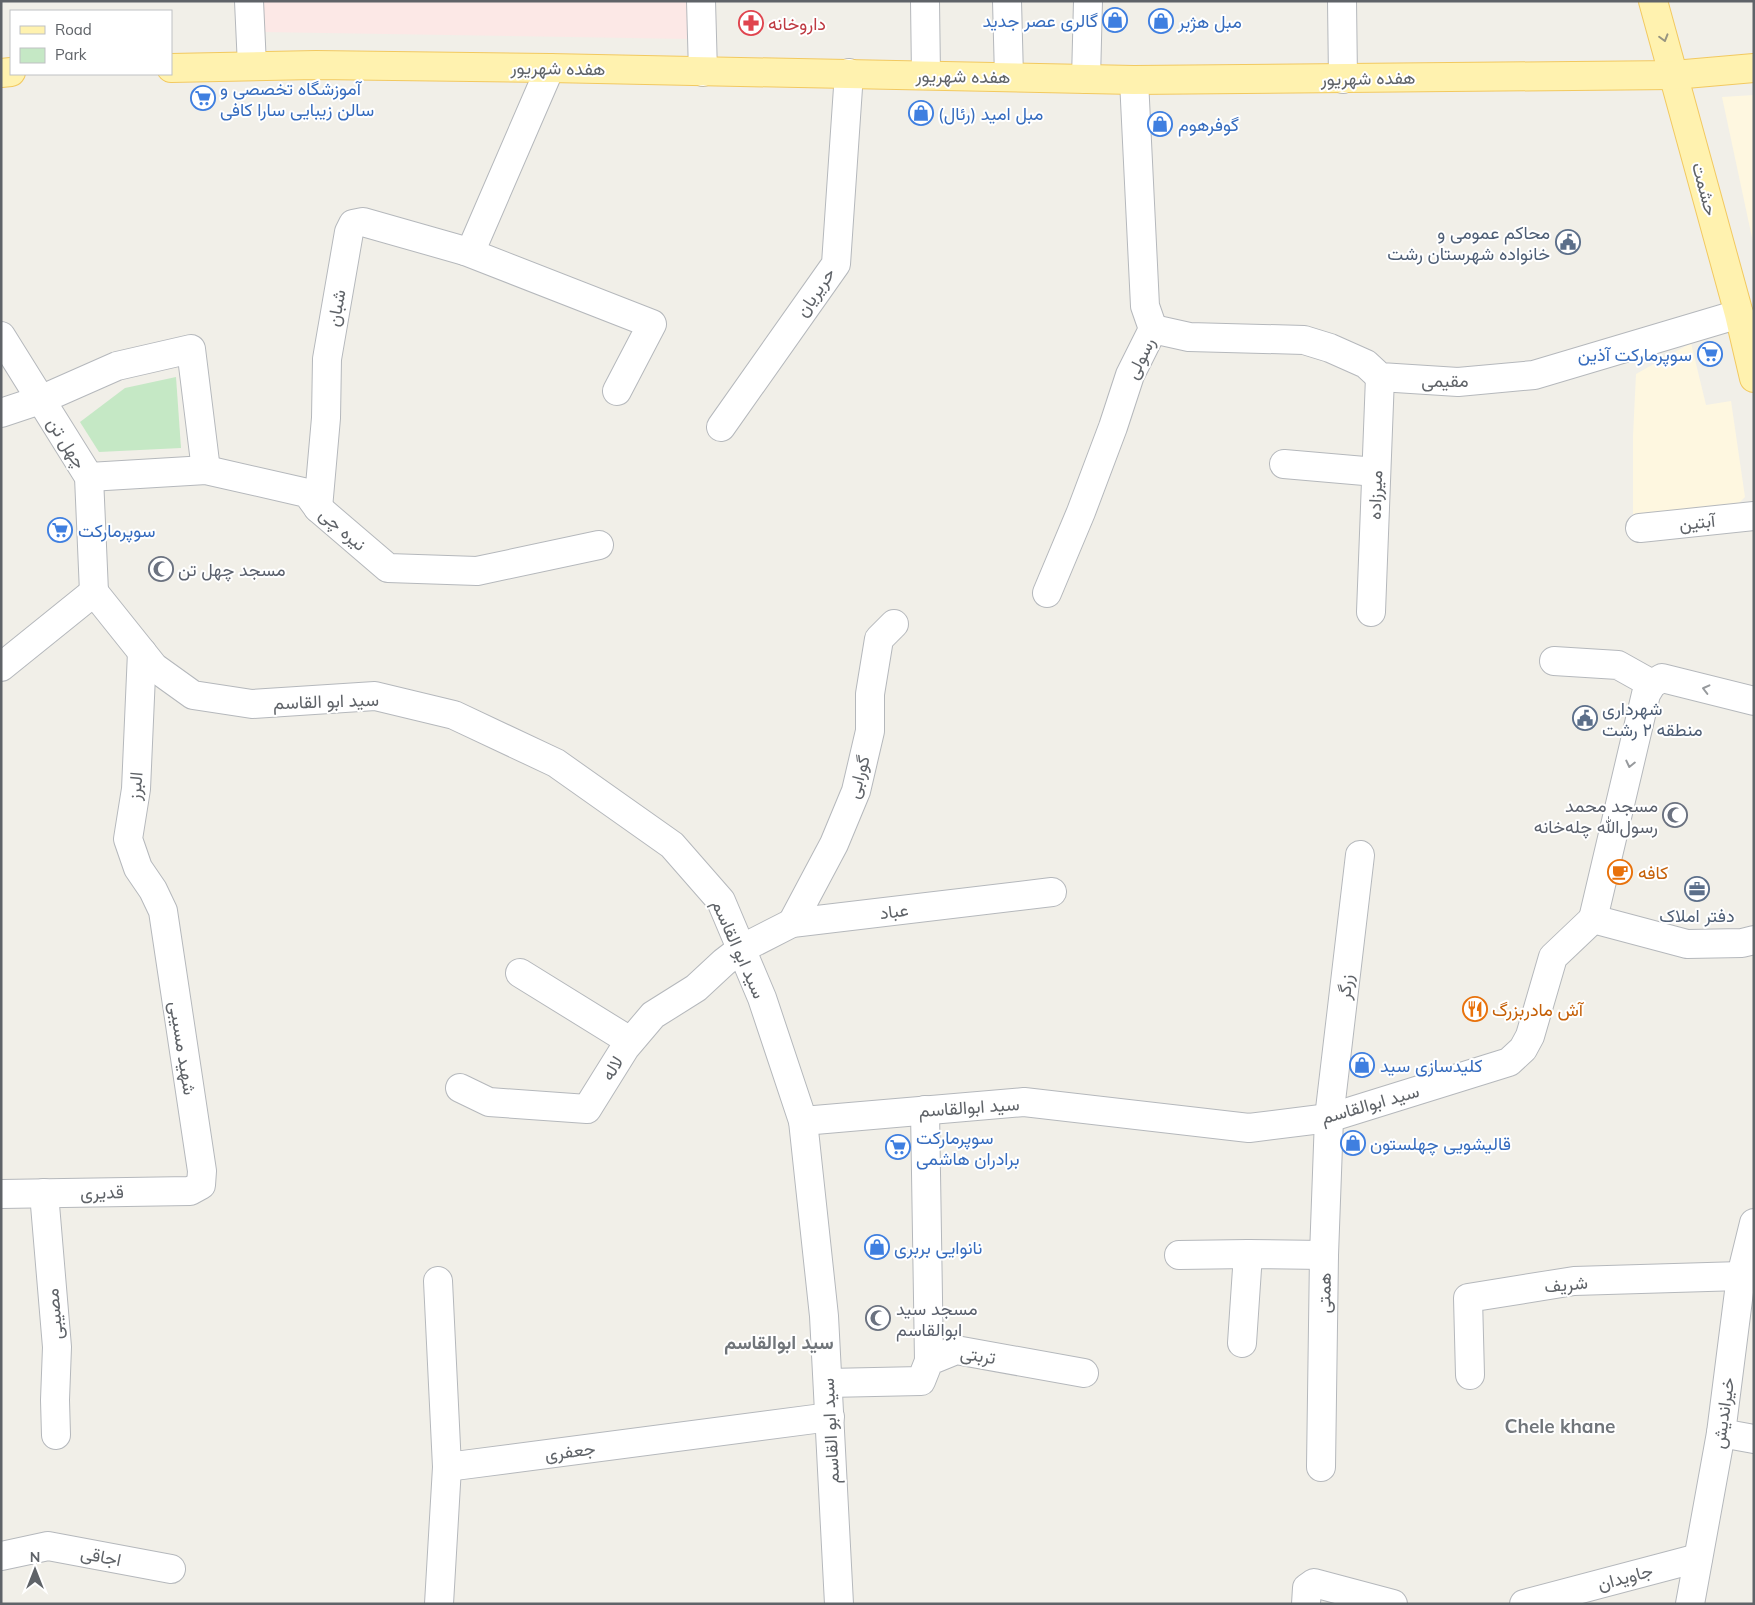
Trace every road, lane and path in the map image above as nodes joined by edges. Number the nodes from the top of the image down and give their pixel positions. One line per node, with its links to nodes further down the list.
1 (248, 1): 8 (street)
2 (701, 1): 13 (street)
3 (924, 1): 15 (street)
4 (1007, 1): 17 (street)
5 (1088, 1): 19 (street)
6 (1342, 1): 18 (street)
7 (1653, 1): 16 (main road, حشمت, one-way to 16)
8 (252, 66): 9 (main road, هفده شهریور); 10 (main road, هفده شهریور)
9 (172, 68)
10 (550, 68): 13 (main road, هفده شهریور); 22 (street)
11 (1754, 68): 12 (main road, هفده شهریور)
12 (1722, 70): 16 (main road, هفده شهریور); 21 (main road)
13 (703, 72): 14 (main road, هفده شهریور)
14 (849, 73): 15 (main road, هفده شهریور); 31 (street, حریریان)
15 (926, 75): 17 (main road, هفده شهریور)
16 (1674, 75): 18 (main road, هفده شهریور); 21 (main road, حشمت)
17 (1009, 76): 19 (main road, هفده شهریور)
18 (1343, 78): 20 (main road, هفده شهریور)
19 (1086, 79): 20 (main road, هفده شهریور)
20 (1134, 80): 24 (street, رسولی)
21 (1690, 136): 23 (main road, حشمت)
22 (464, 251): 28 (street, شبان); 36 (street, شبان)
23 (1739, 314): 26 (street, مقیمی); 27 (main road, حشمت)
24 (1153, 329): 26 (street); 41 (street, رسولی)
25 (1, 336): 29 (street, چهل تن)
26 (1380, 377): 34 (street, میرزاده)
27 (1754, 378)
28 (617, 391)
29 (40, 400): 30 (street); 33 (street); 35 (street, چهل تن)
30 (1, 413)
31 (721, 427)
32 (1284, 464): 34 (street)
33 (206, 470): 35 (street, نیره چی); 36 (street, نیره چی)
34 (1376, 472): 42 (street, میرزاده)
35 (89, 478): 40 (street, چهل تن)
36 (318, 508): 39 (street, نیره چی)
37 (1754, 516): 38 (street, آبتین)
38 (1640, 528)
39 (599, 545)
40 (94, 592): 44 (street, سید ابو القاسم); 46 (street)
41 (1047, 593)
42 (1371, 612)
43 (894, 624): 53 (street, گورابی)
44 (142, 652): 51 (street, البرز); 55 (street, سید ابو القاسم)
45 (1554, 660): 47 (street)
46 (1, 667)
47 (1652, 684): 48 (street, one-way to 47); 52 (street, one-way to 52)
48 (1754, 701)
49 (1360, 855): 60 (street, زرگر)
50 (1052, 892): 53 (street, عباد)
51 (163, 911): 62 (street, شهید مسیبی)
52 (1593, 919): 54 (street); 60 (street, سید ابوالقاسم)
53 (792, 923): 55 (street, عباد)
54 (1754, 940)
55 (741, 949): 57 (street, لاله); 61 (street, سید ابو القاسم)
56 (520, 973): 57 (street)
57 (630, 1041): 58 (street, لاله)
58 (460, 1088)
59 (925, 1110): 60 (street, سید ابوالقاسم); 61 (street, سید ابوالقاسم); 72 (street)
60 (1329, 1118): 68 (street, همتی)
61 (803, 1120): 75 (street, سید ابو القاسم)
62 (200, 1184): 63 (street, قدیری)
63 (44, 1193): 64 (street, قدیری); 78 (street, مصیبی)
64 (1, 1194)
65 (1754, 1223): 69 (street, خیراندیش)
66 (1248, 1254): 67 (street); 68 (street); 71 (street)
67 (1180, 1255)
68 (1324, 1255): 81 (street, همتی)
69 (1741, 1276): 74 (street, شریف); 77 (street, خیراندیش)
70 (438, 1281): 80 (street)
71 (1242, 1343)
72 (929, 1361): 73 (street, تربتی); 75 (street)
73 (1084, 1373)
74 (1470, 1375)
75 (828, 1383): 76 (street, سید ابو القاسم)
76 (830, 1417): 80 (street, جعفری); 86 (street, سید ابو القاسم)
77 (1721, 1433): 79 (street); 83 (street, خیراندیش)
78 (56, 1435)
79 (1754, 1439)
80 (447, 1467): 85 (street)
81 (1321, 1467)
82 (1, 1556): 84 (street, اجاقی)
83 (1698, 1558): 89 (street, جاویدان); 90 (street, خیراندیش)
84 (171, 1569)
85 (439, 1604)
86 (839, 1604)
87 (1306, 1604): 88 (street)
88 (1393, 1604)
89 (1524, 1604)
90 (1690, 1604)

